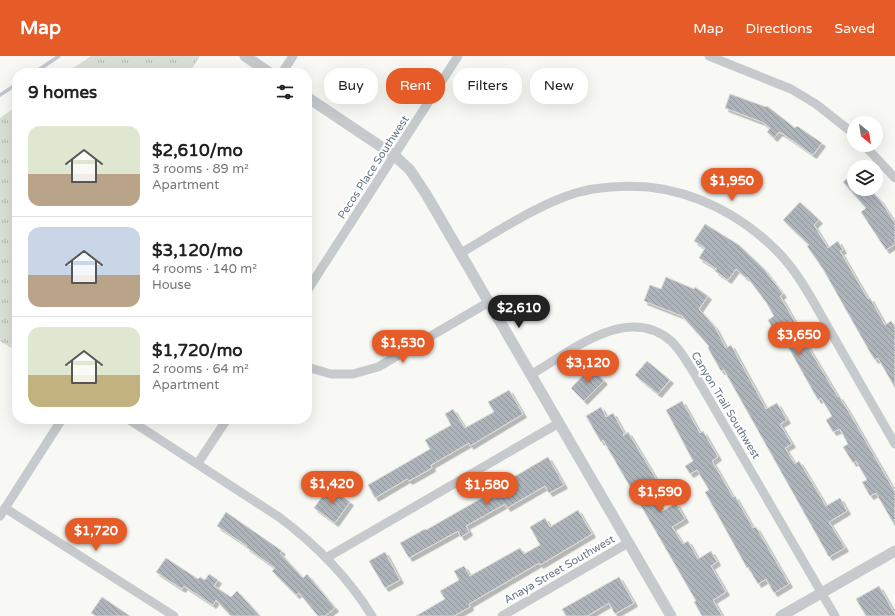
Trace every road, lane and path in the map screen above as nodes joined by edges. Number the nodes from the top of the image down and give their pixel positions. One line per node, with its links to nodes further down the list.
1 (245, 56): 5 (street)
2 (292, 56): 6 (street)
3 (458, 56): 10 (street, Pecos Place Southwest)
4 (709, 56): 8 (street)
5 (263, 68)
6 (285, 68)
7 (312, 100): 10 (street)
8 (847, 128)
9 (871, 152): 11 (street)
10 (394, 156): 12 (street); 13 (street, Pecos Place Southwest)
11 (895, 178)
12 (461, 254): 14 (street); 21 (street)
13 (312, 283)
14 (489, 302): 15 (street); 16 (street)
15 (312, 368)
16 (532, 374): 17 (street); 27 (street, Canyon Trail Southwest)
17 (559, 423): 24 (street); 26 (street)
18 (59, 424): 23 (street)
19 (136, 424): 22 (street)
20 (223, 424): 22 (street)
21 (895, 444)
22 (198, 463): 26 (street)
23 (2, 512): 28 (street)
24 (628, 543): 30 (street, Anaya Street Southwest); 31 (street)
25 (895, 551): 27 (street)
26 (326, 558): 29 (street)
27 (821, 593): 32 (street); 33 (street, Canyon Trail Southwest)
28 (174, 616)
29 (372, 616)
30 (502, 616)
31 (671, 616)
32 (781, 616)
33 (835, 616)

